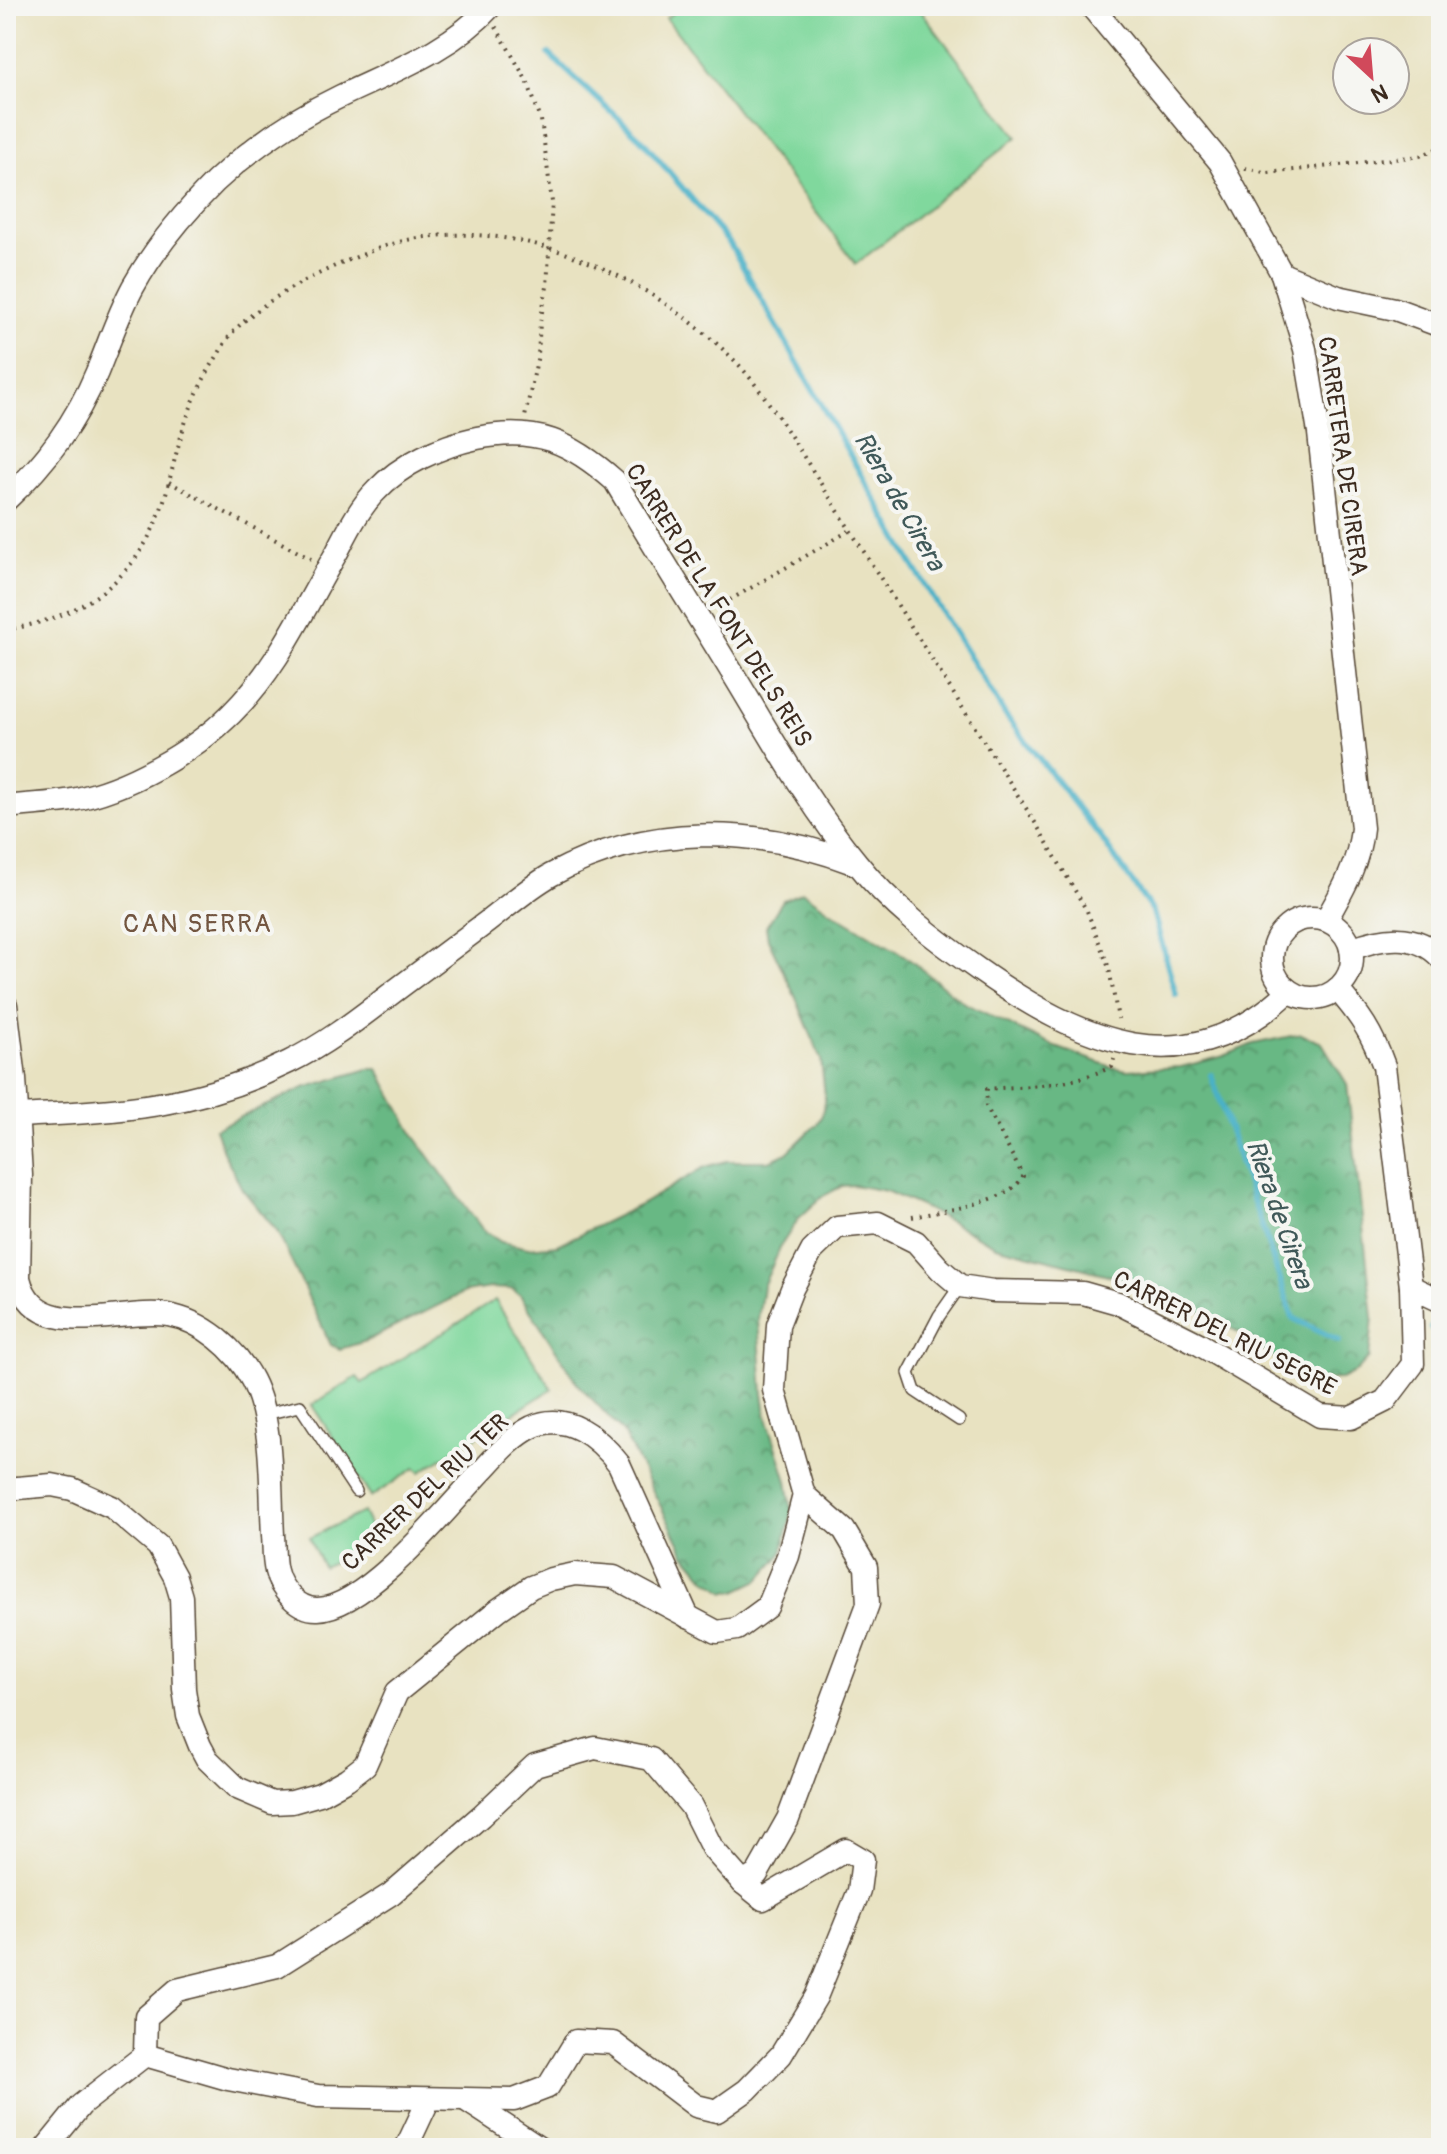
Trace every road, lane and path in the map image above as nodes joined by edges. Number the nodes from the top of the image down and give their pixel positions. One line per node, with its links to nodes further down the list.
1 (1091, 6): 4 (street, CARRETERA DE CIRERA)
2 (489, 9): 7 (path); 9 (street)
3 (1441, 147): 4 (path)
4 (1220, 162): 5 (street, CARRETERA DE CIRERA)
5 (1282, 274): 6 (street); 15 (street, CARRETERA DE CIRERA)
6 (1441, 326)
7 (521, 433): 11 (street, CARRER DE LA FONT DELS REIS); 12 (street, CARRER DE LA FONT DELS REIS)
8 (169, 482): 11 (path)
9 (6, 500)
10 (849, 531): 12 (path)
11 (327, 568): 13 (street, CARRER DE LA FONT DELS REIS)
12 (699, 618): 14 (street, CARRER DE LA FONT DELS REIS)
13 (6, 807)
14 (857, 864): 19 (street, CARRER DE LA FONT DELS REIS); 21 (street)
15 (1326, 920): 16 (street); 19 (street)
16 (1351, 949): 17 (street); 18 (street)
17 (1441, 958)
18 (1337, 989): 19 (street); 23 (street, CARRER DEL RIU SEGRE)
19 (1289, 991)
20 (6, 1005): 21 (street, CARRER DEL RIU TER)
21 (18, 1116): 25 (street, CARRER DEL RIU TER)
22 (960, 1286): 23 (street, CARRER DEL RIU SEGRE); 26 (lane); 29 (street)
23 (1411, 1287): 24 (street)
24 (1441, 1301)
25 (265, 1414): 28 (lane); 30 (street, CARRER DEL RIU TER)
26 (959, 1420)
27 (6, 1489): 30 (street)
28 (356, 1491)
29 (804, 1495): 30 (street); 31 (street)
30 (688, 1617)
31 (743, 1883): 32 (street); 34 (street)
32 (145, 2055): 33 (street); 35 (street)
33 (429, 2099): 34 (street); 36 (street)
34 (465, 2099): 37 (street)
35 (46, 2148)
36 (406, 2148)
37 (539, 2148)

